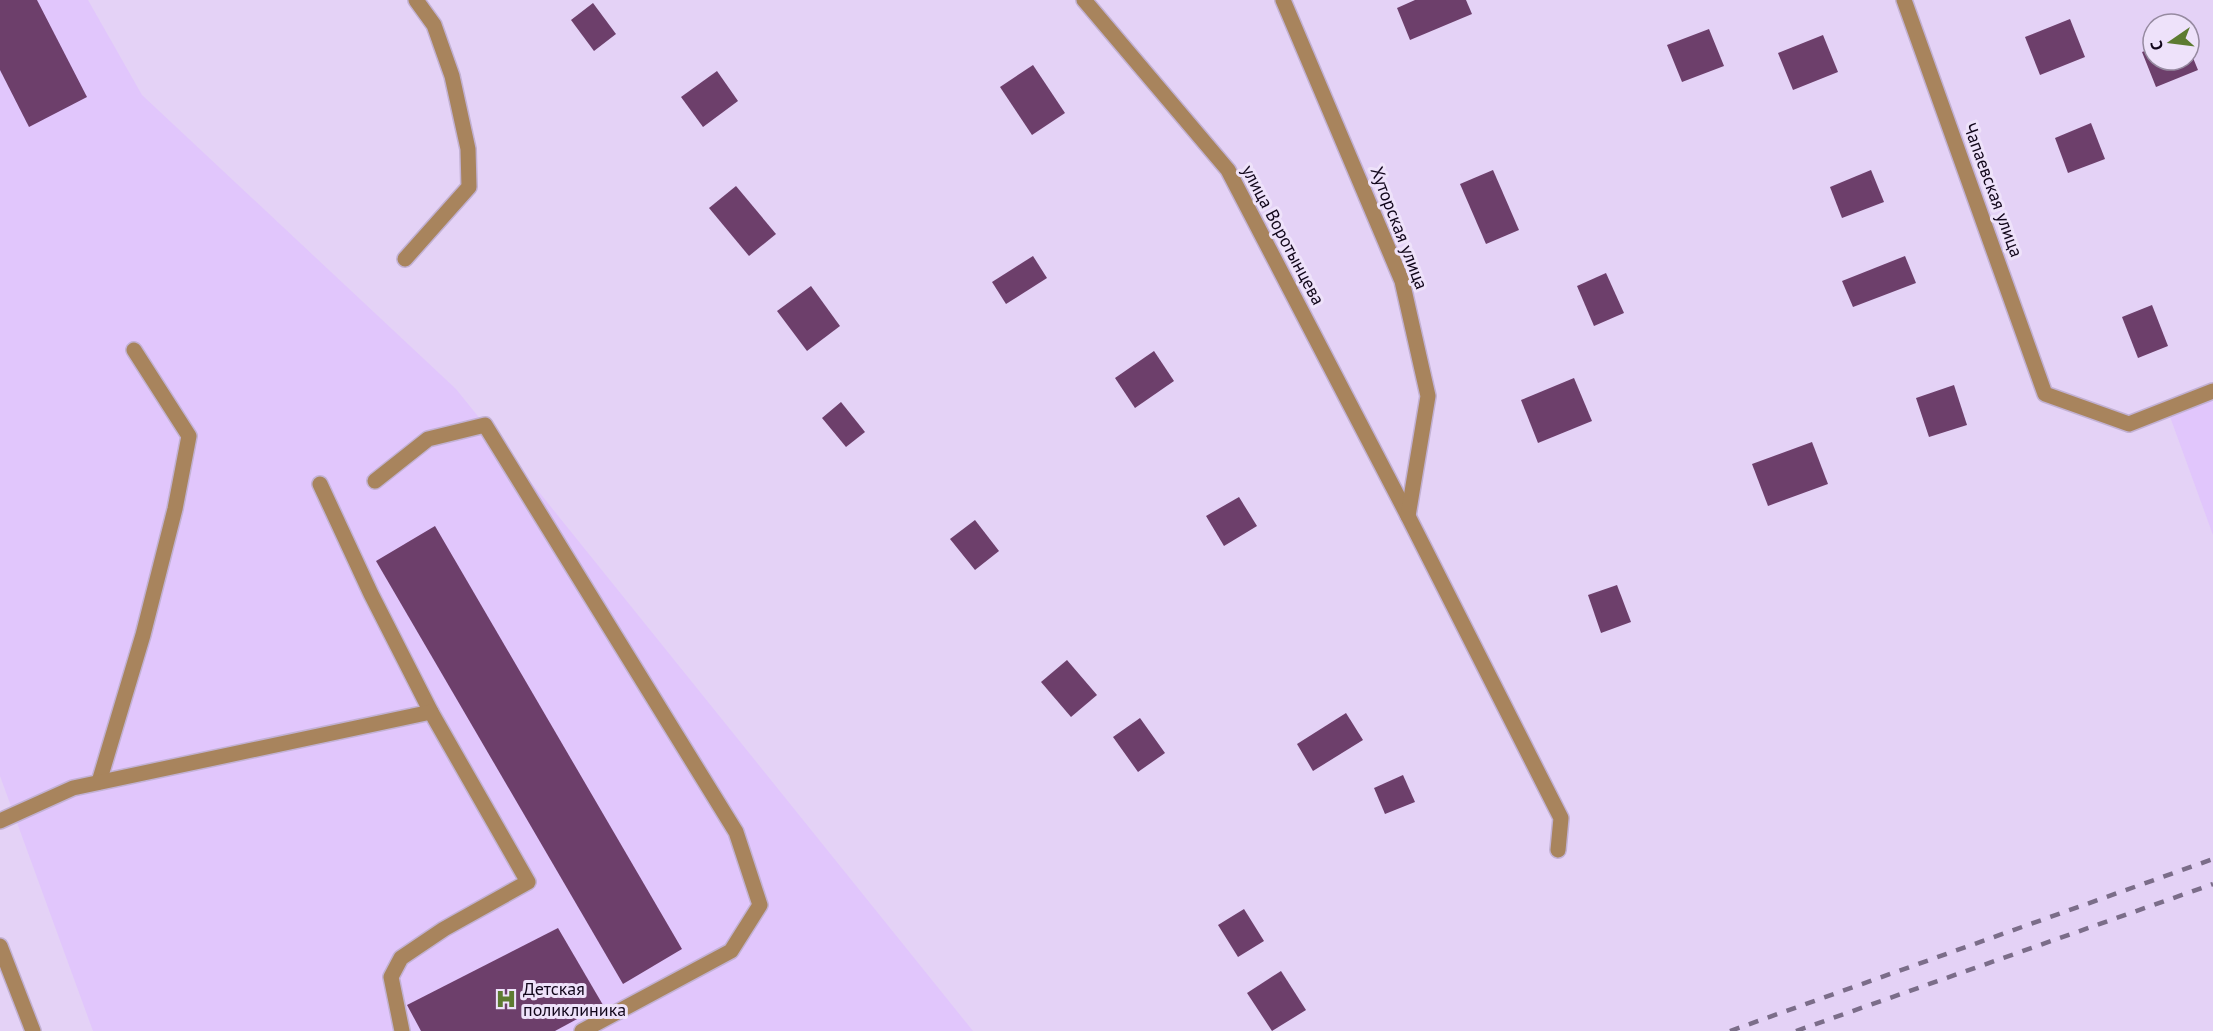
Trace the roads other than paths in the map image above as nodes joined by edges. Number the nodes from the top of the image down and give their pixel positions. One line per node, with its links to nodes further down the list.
1 (416, 0): 5 (street)
2 (1084, 0): 10 (street, улица Воротынцева)
3 (1283, 0): 10 (street, Хуторская улица)
4 (1904, 0): 7 (street, Чапаевская улица)
5 (405, 260)
6 (134, 350): 12 (street)
7 (2213, 391)
8 (375, 481): 18 (street)
9 (320, 484): 11 (street)
10 (1408, 516): 14 (street, улица Воротынцева)
11 (431, 711): 12 (street); 17 (street)
12 (99, 782): 13 (street)
13 (0, 822)
14 (1558, 850)
15 (0, 946): 16 (street)
16 (33, 1031)
17 (402, 1031)
18 (582, 1031)

